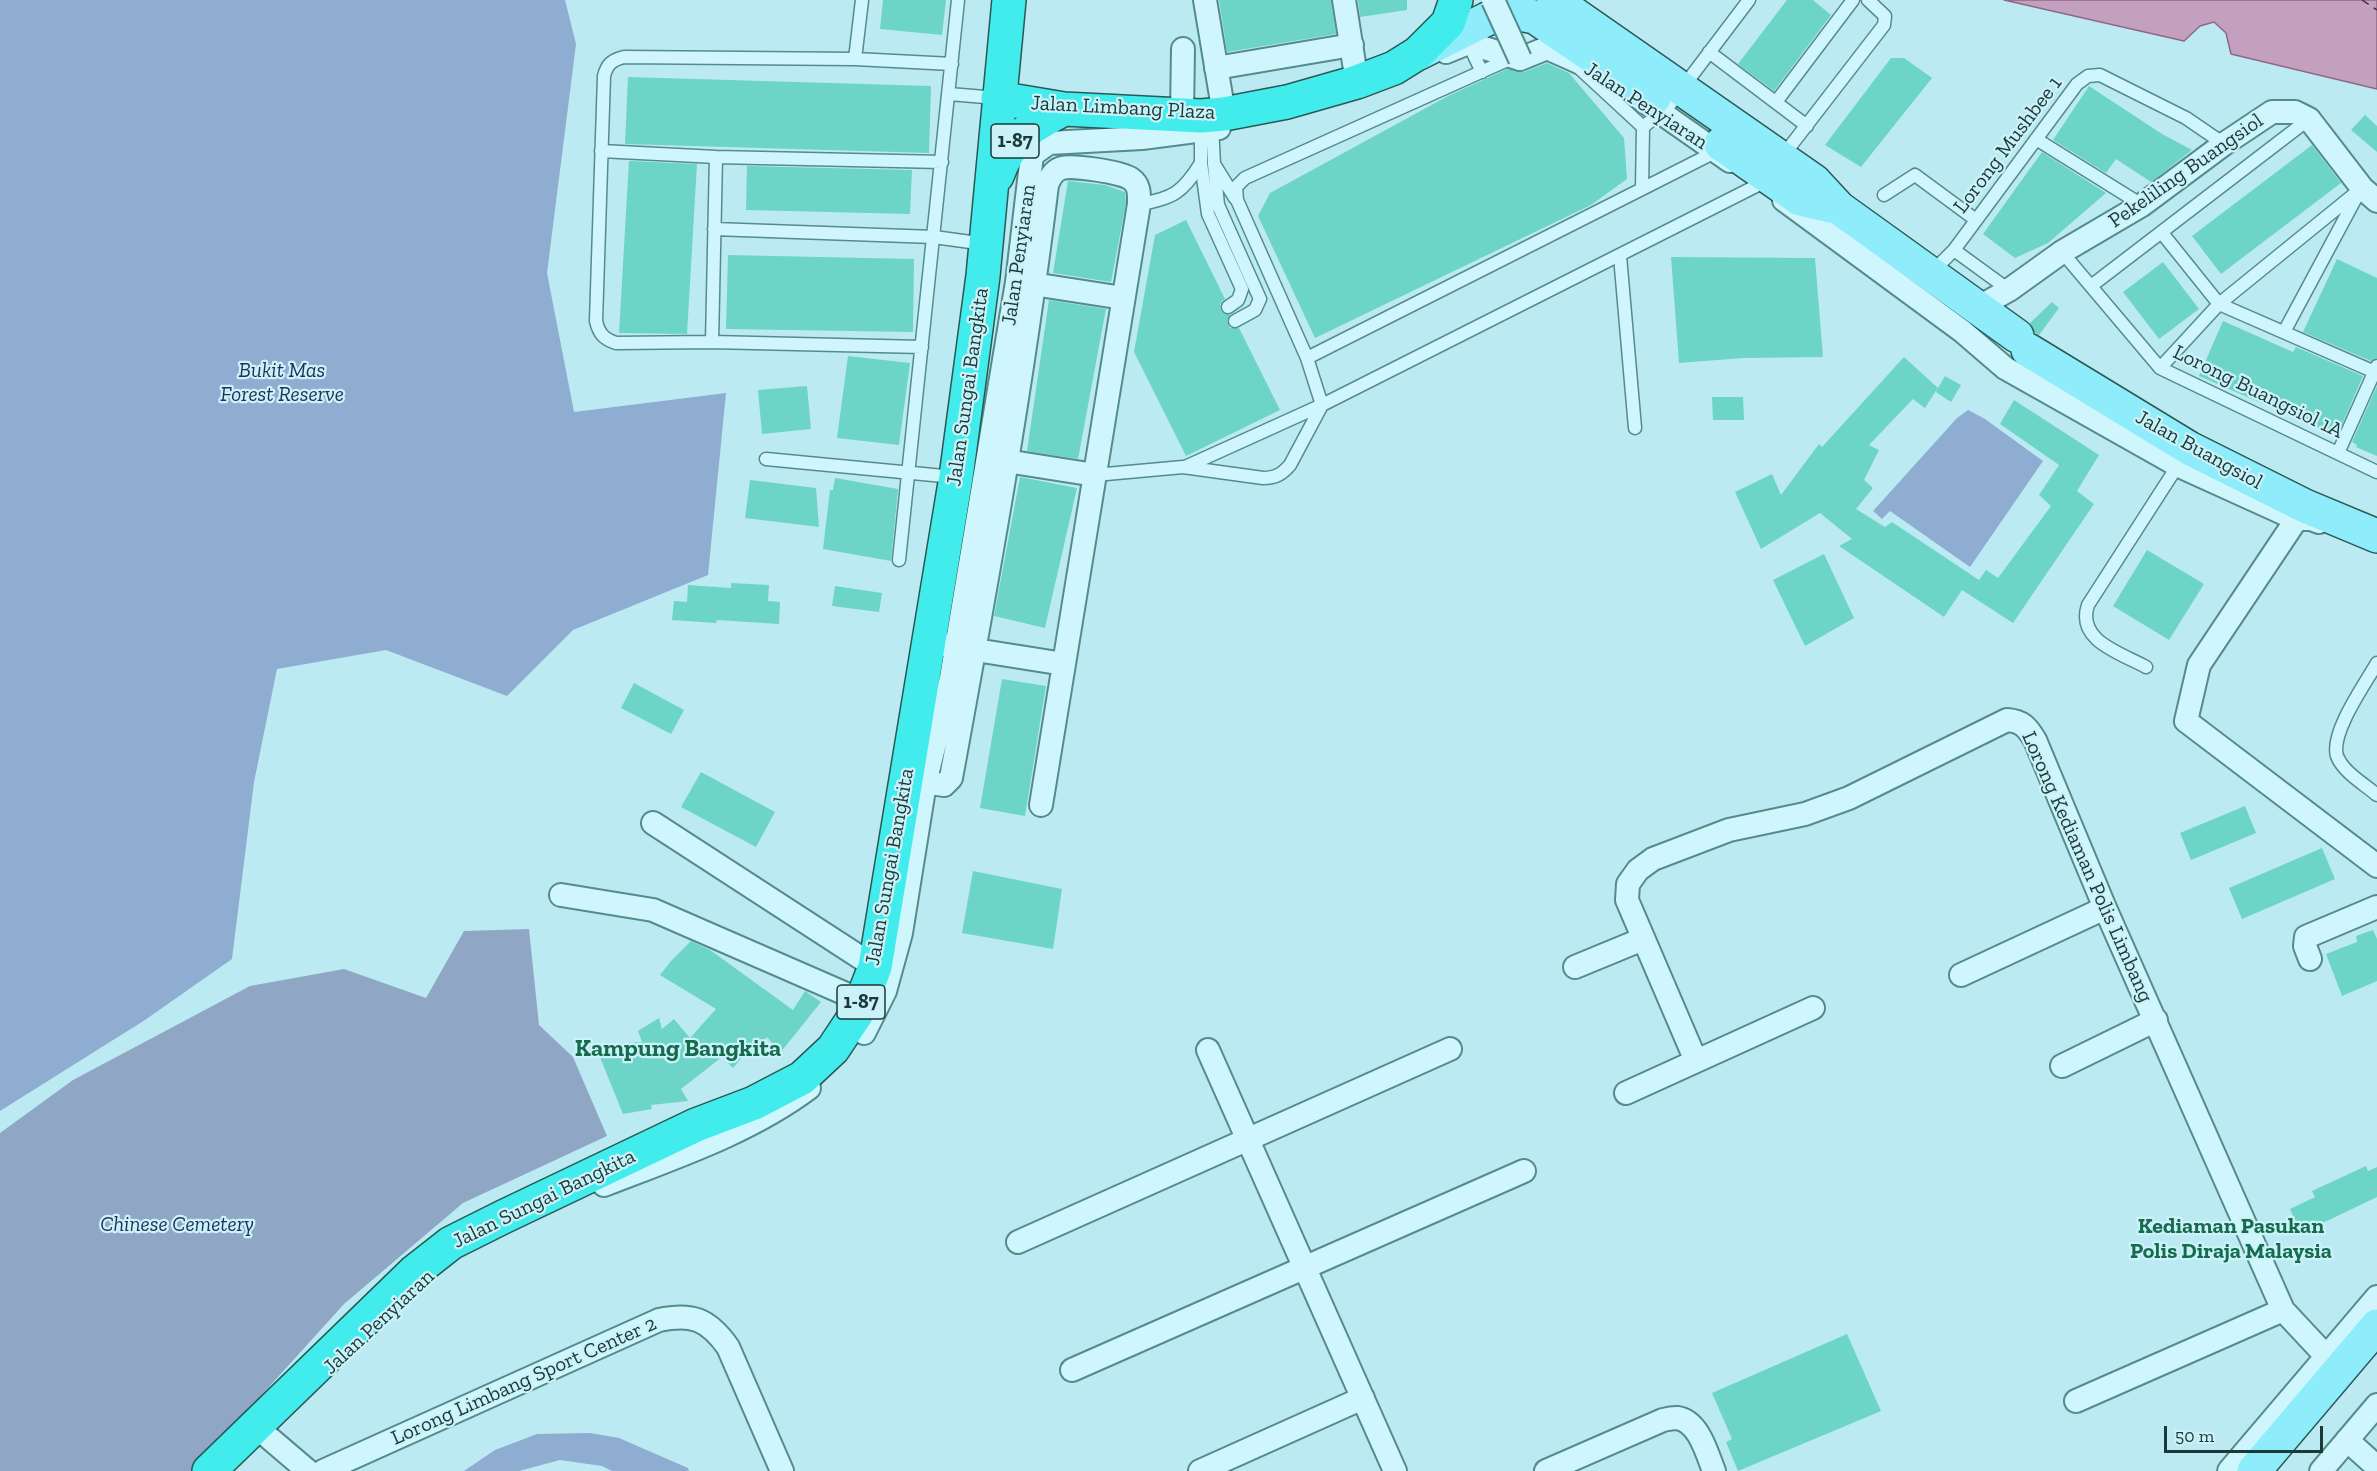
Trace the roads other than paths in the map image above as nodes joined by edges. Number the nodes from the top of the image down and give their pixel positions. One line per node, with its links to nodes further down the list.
1 (862, 0): 20 (lane)
2 (958, 0): 21 (lane)
3 (1009, 0): 14 (highway, Jalan Sungai Bangkita)
4 (1205, 0): 22 (street)
5 (1344, 0): 13 (street)
6 (1456, 0): 17 (highway, Jalan Limbang Plaza)
7 (1493, 0): 18 (street, bridge)
8 (1554, 0): 28 (main road)
9 (1749, 0): 16 (lane)
10 (1853, 0): 27 (lane)
11 (1868, 0): 32 (lane)
12 (1465, 38): 17 (main road); 18 (street); 23 (lane); 28 (main road); 31 (street, Jalan Penyiaran)
13 (1352, 45): 22 (street); 24 (street)
14 (1003, 48): 26 (highway, Jalan Sungai Bangkita); 29 (highway)
15 (1183, 49): 31 (street)
16 (1709, 52): 27 (lane); 28 (lane)
17 (1418, 53): 24 (highway, Jalan Limbang Plaza)
18 (1517, 58): 19 (street, Jalan Penyiaran); 23 (lane)
19 (1569, 58): 28 (street, Jalan Penyiaran); 33 (lane)
20 (855, 59): 21 (lane); 37 (lane)
21 (952, 63): 25 (lane)
22 (1216, 68): 31 (street)
23 (1482, 72): 46 (lane)
24 (1357, 82): 31 (highway, Jalan Limbang Plaza)
25 (950, 94): 26 (lane); 39 (lane)
26 (998, 98): 29 (highway, Jalan Limbang Plaza); 43 (highway, Jalan Sungai Bangkita / 1-87)
27 (1776, 102): 32 (lane)
28 (1670, 103): 33 (lane); 36 (main road); 41 (main road)
29 (1064, 109): 31 (highway, Jalan Limbang Plaza); 43 (highway, 1-87)
30 (2309, 119): 35 (street, Pekeliling Buangsiol); 45 (street); 51 (lane)
31 (1205, 120): 40 (lane); 59 (street, Jalan Penyiaran)
32 (1807, 126): 41 (lane)
33 (1643, 127): 42 (lane)
34 (2036, 139): 35 (lane, Lorong Mushbee 1); 48 (lane); 49 (lane, Lorong Mushbee 1)
35 (2224, 144): 48 (street, Pekeliling Buangsiol)
36 (1720, 149): 41 (main road); 42 (lane)
37 (600, 152): 38 (lane); 68 (lane)
38 (716, 157): 39 (lane); 50 (lane)
39 (942, 162): 52 (lane)
40 (1208, 163): 46 (lane); 47 (lane); 64 (lane); 66 (lane)
41 (1771, 173): 56 (lane); 57 (main road, Jalan Buangsiol); 76 (street)
42 (1642, 189): 70 (lane)
43 (990, 195): 53 (highway, Jalan Sungai Bangkita / 1-87)
44 (1884, 195): 49 (lane)
45 (2369, 195): 63 (lane); 67 (lane)
46 (1237, 200): 70 (lane)
47 (1139, 204): 59 (street); 62 (street)
48 (2142, 205): 55 (street, Pekeliling Buangsiol)
49 (1976, 220): 54 (lane, Lorong Mushbee 1)
50 (714, 229): 52 (lane); 68 (lane)
51 (2162, 234): 60 (lane); 63 (lane)
52 (934, 237): 53 (lane); 69 (lane)
53 (985, 244): 58 (highway, Jalan Sungai Bangkita / 1-87)
54 (1954, 250): 57 (lane, Lorong Mushbee 1); 61 (lane)
55 (2062, 252): 60 (lane, Lorong Buangsiol 1A); 61 (street, Pekeliling Buangsiol)
56 (1620, 256): 73 (lane); 74 (lane)
57 (1930, 274): 65 (main road, Jalan Buangsiol)
58 (983, 276): 59 (street); 83 (highway, Jalan Sungai Bangkita / 1-87)
59 (1026, 283): 62 (street); 78 (street); 88 (street, Jalan Penyiaran)
60 (2091, 286): 71 (lane, Lorong Buangsiol 1A)
61 (2009, 290): 65 (street, Pekeliling Buangsiol)
62 (1123, 298): 82 (street)
63 (2218, 304): 67 (lane); 71 (lane)
64 (1228, 307)
65 (1977, 308): 76 (main road, Jalan Buangsiol)
66 (1235, 321)
67 (2284, 332): 72 (lane)
68 (711, 342): 69 (lane)
69 (922, 347): 81 (lane)
70 (1307, 358): 73 (lane)
71 (2160, 368): 75 (lane, Lorong Buangsiol 1A)
72 (2376, 371): 75 (lane)
73 (1322, 405): 79 (lane); 79 (lane)
74 (1635, 428)
75 (2338, 453): 80 (lane, Lorong Buangsiol 1A)
76 (2183, 457): 84 (main road, Jalan Buangsiol); 91 (lane)
77 (766, 459): 81 (lane)
78 (1006, 462): 82 (street); 88 (street)
79 (1183, 467): 82 (lane)
80 (2377, 472)
81 (909, 473): 83 (lane); 87 (lane)
82 (1095, 475): 90 (street)
83 (956, 477): 88 (highway, Jalan Sungai Bangkita / 1-87)
84 (2300, 513): 85 (main road, Jalan Buangsiol); 86 (street); 97 (street)
85 (2377, 536)
86 (2377, 550)
87 (899, 560)
88 (953, 646): 90 (street); 92 (highway, Jalan Sungai Bangkita / 1-87); 92 (street)
89 (2377, 663): 94 (lane)
90 (1064, 664): 95 (street)
91 (2146, 667)
92 (948, 677): 93 (highway, Jalan Sungai Bangkita / 1-87); 93 (street)
93 (915, 781): 103 (highway, Jalan Sungai Bangkita / 1-87); 126 (street, Jalan Penyiaran)
94 (2377, 795)
95 (1041, 805)
96 (653, 823): 103 (street)
97 (2377, 866)
98 (561, 895): 106 (street)
99 (2377, 907): 102 (street)
100 (2105, 908): 101 (street, Lorong Kediaman Polis Limbang); 105 (street); 108 (street, Lorong Kediaman Polis Limbang)
101 (1643, 939): 104 (street); 111 (street, Lorong Kediaman Polis Limbang)
102 (2310, 958)
103 (875, 967): 106 (highway, Jalan Sungai Bangkita / 1-87)
104 (1575, 968)
105 (1961, 975)
106 (862, 1001): 126 (highway, Jalan Sungai Bangkita / 1-87)
107 (1813, 1008): 111 (street)
108 (2156, 1020): 112 (street); 119 (street, Lorong Kediaman Polis Limbang)
109 (1450, 1049): 114 (street)
110 (1208, 1050): 114 (street)
111 (1696, 1061): 113 (street)
112 (2062, 1066)
113 (1626, 1093)
114 (1248, 1139): 116 (street); 117 (street)
115 (1524, 1171): 117 (street)
116 (1018, 1242)
117 (1305, 1268): 122 (street); 123 (street)
118 (2377, 1298): 121 (street)
119 (2283, 1310): 121 (street, Lorong Kediaman Polis Limbang); 124 (street)
120 (2375, 1333): 121 (main road)
121 (2333, 1364): 138 (street); 139 (main road)
122 (1072, 1370)
123 (1363, 1398): 134 (street); 135 (street)
124 (2076, 1401)
125 (2377, 1405): 127 (street)
126 (260, 1431): 129 (highway, Jalan Sungai Bangkita / 1-87); 130 (street, Jalan Penyiaran); 131 (street)
127 (2347, 1440): 128 (street); 140 (street)
128 (2369, 1466)
129 (209, 1471)
130 (226, 1471)
131 (308, 1471)
132 (323, 1471): 133 (street, Lorong Limbang Sport Center 2)
133 (782, 1471)
134 (1200, 1471)
135 (1395, 1471)
136 (1546, 1471): 137 (street)
137 (1714, 1471)
138 (2229, 1471)
139 (2254, 1471)
140 (2321, 1471)

